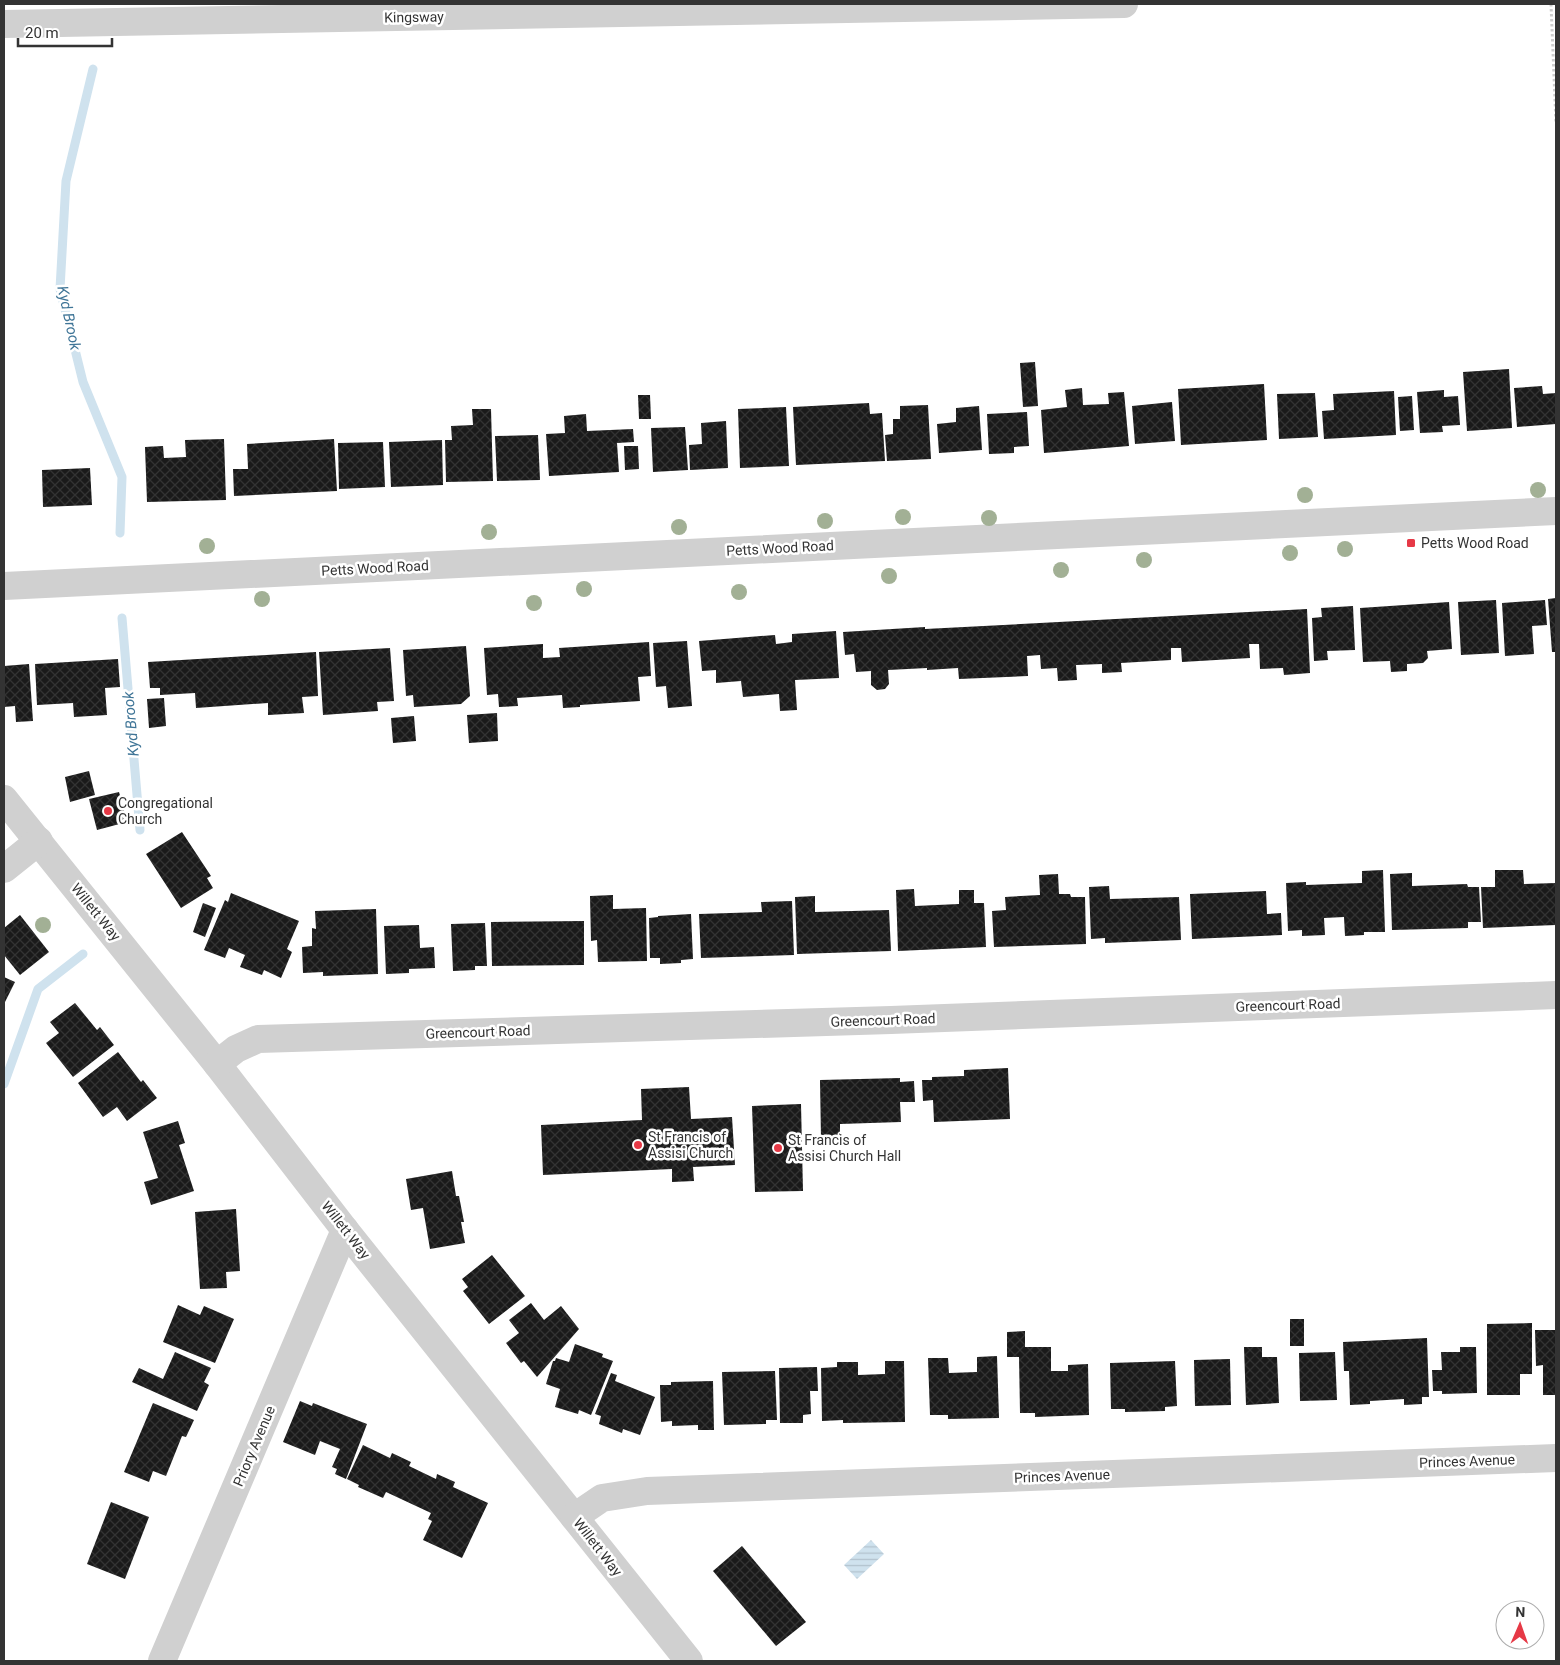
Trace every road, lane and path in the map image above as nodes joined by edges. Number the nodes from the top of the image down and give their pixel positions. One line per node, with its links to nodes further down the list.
1 (1124, 4): 3 (street, Kingsway)
2 (1551, 4): 4 (path)
3 (4, 24)
4 (1556, 124)
5 (1556, 511): 6 (street, Petts Wood Road)
6 (4, 586)
7 (4, 799): 8 (street, Willett Way)
8 (39, 841): 9 (street); 11 (street, Willett Way)
9 (4, 869)
10 (1556, 995): 11 (street, Greencourt Road)
11 (217, 1064): 12 (street, Willett Way)
12 (346, 1230): 14 (street, Willett Way); 15 (street, Priory Avenue)
13 (1556, 1458): 14 (street, Princes Avenue)
14 (574, 1517): 16 (street, Willett Way)
15 (162, 1661)
16 (689, 1661)

